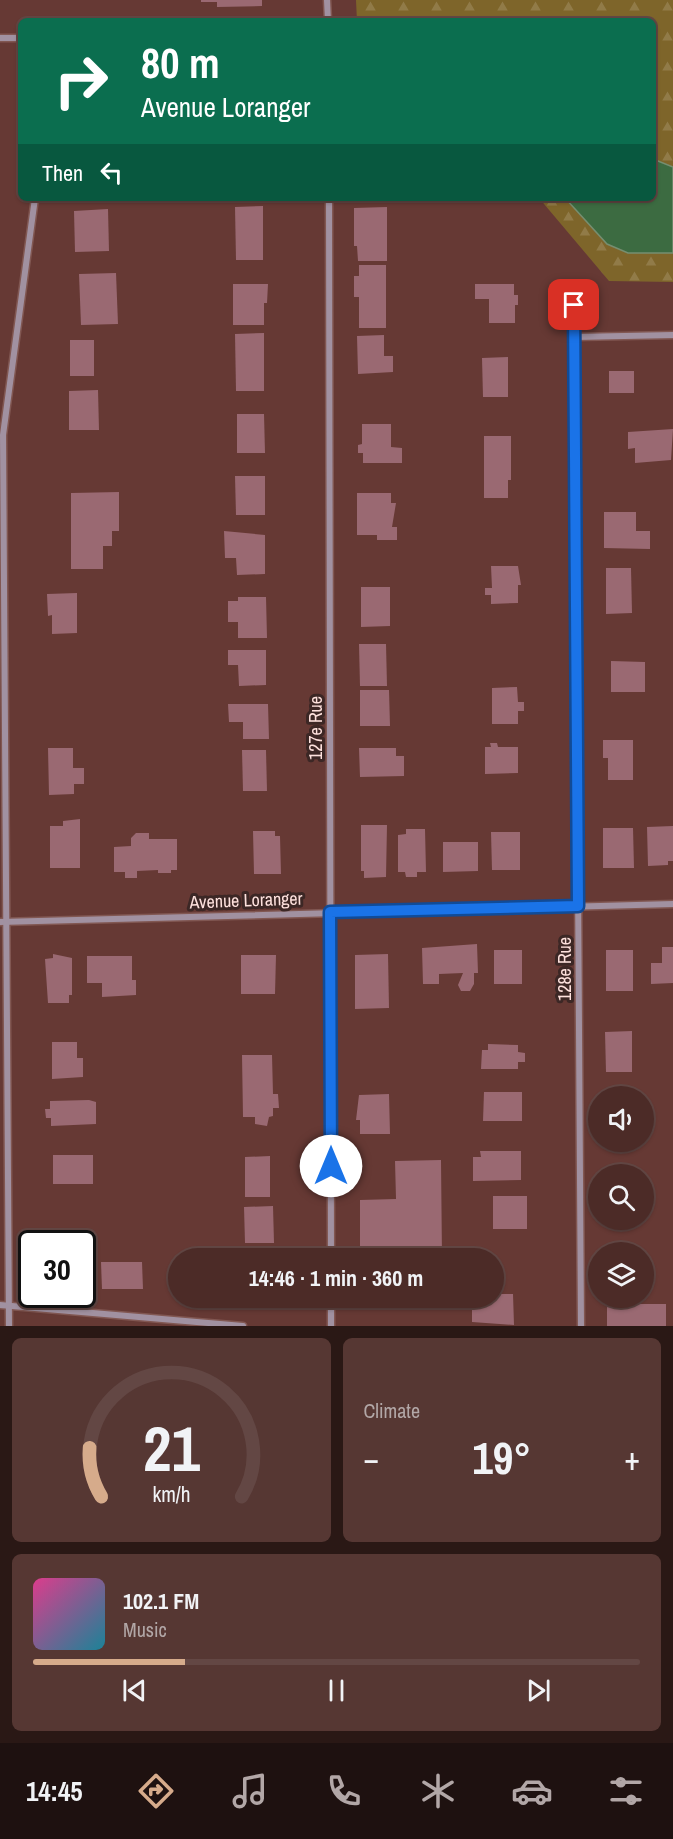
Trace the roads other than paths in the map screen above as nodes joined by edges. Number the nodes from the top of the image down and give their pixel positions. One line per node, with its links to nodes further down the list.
1 (327, 0): 2 (street)
2 (328, 18)
3 (0, 38): 4 (street)
4 (18, 38)
5 (35, 201): 13 (street)
6 (329, 201): 12 (street, 127e Rue)
7 (574, 288): 9 (street, 128e Rue)
8 (673, 335): 9 (street)
9 (575, 338): 11 (street, 128e Rue)
10 (673, 904): 11 (street, Avenue Loranger)
11 (578, 906): 12 (street, Avenue Loranger); 21 (street, 128e Rue)
12 (330, 912): 13 (street, Avenue Loranger); 14 (street, 127e Rue)
13 (3, 922): 16 (street)
14 (331, 1248)
15 (0, 1305): 16 (street)
16 (8, 1305): 18 (street); 19 (street)
17 (331, 1308): 20 (street)
18 (9, 1326)
19 (243, 1326)
20 (331, 1326)
21 (581, 1326)

